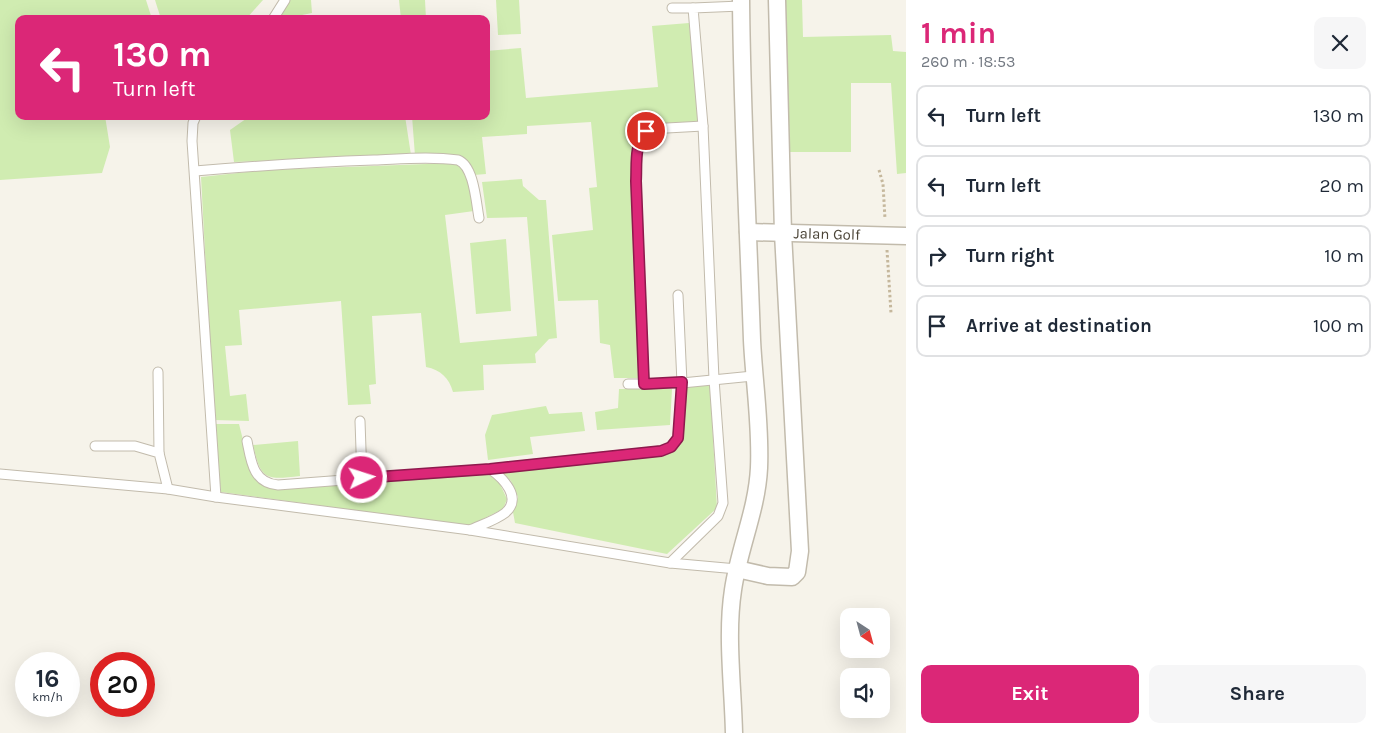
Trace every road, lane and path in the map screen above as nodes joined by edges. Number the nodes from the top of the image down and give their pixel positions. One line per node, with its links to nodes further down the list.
1 (286, 0): 7 (lane)
2 (777, 0): 14 (street)
3 (709, 3): 4 (lane); 6 (lane)
4 (741, 3): 13 (street)
5 (672, 8): 6 (lane)
6 (693, 8): 9 (lane)
7 (276, 15)
8 (194, 120): 11 (lane)
9 (703, 126): 21 (lane); 24 (lane)
10 (879, 170): 15 (path)
11 (195, 171): 12 (lane); 33 (lane)
12 (479, 218)
13 (748, 232): 14 (street, Jalan Golf); 20 (street)
14 (783, 233): 15 (street, Jalan Golf); 36 (street)
15 (886, 236): 16 (street, Jalan Golf); 18 (path)
16 (906, 236)
17 (678, 295): 22 (lane)
18 (891, 313)
19 (158, 372): 28 (lane)
20 (753, 376): 21 (lane); 36 (street)
21 (714, 379): 22 (lane); 35 (lane)
22 (682, 382): 24 (lane); 29 (lane)
23 (628, 384): 24 (lane)
24 (644, 384)
25 (360, 421): 31 (lane)
26 (247, 441): 31 (lane)
27 (95, 446): 28 (lane)
28 (159, 453): 32 (lane)
29 (490, 469): 31 (lane); 34 (lane)
30 (0, 474): 32 (lane)
31 (362, 478)
32 (168, 489): 33 (lane)
33 (216, 497): 34 (lane)
34 (470, 530): 35 (lane)
35 (670, 563): 36 (lane)
36 (738, 569): 37 (street)
37 (734, 733)

